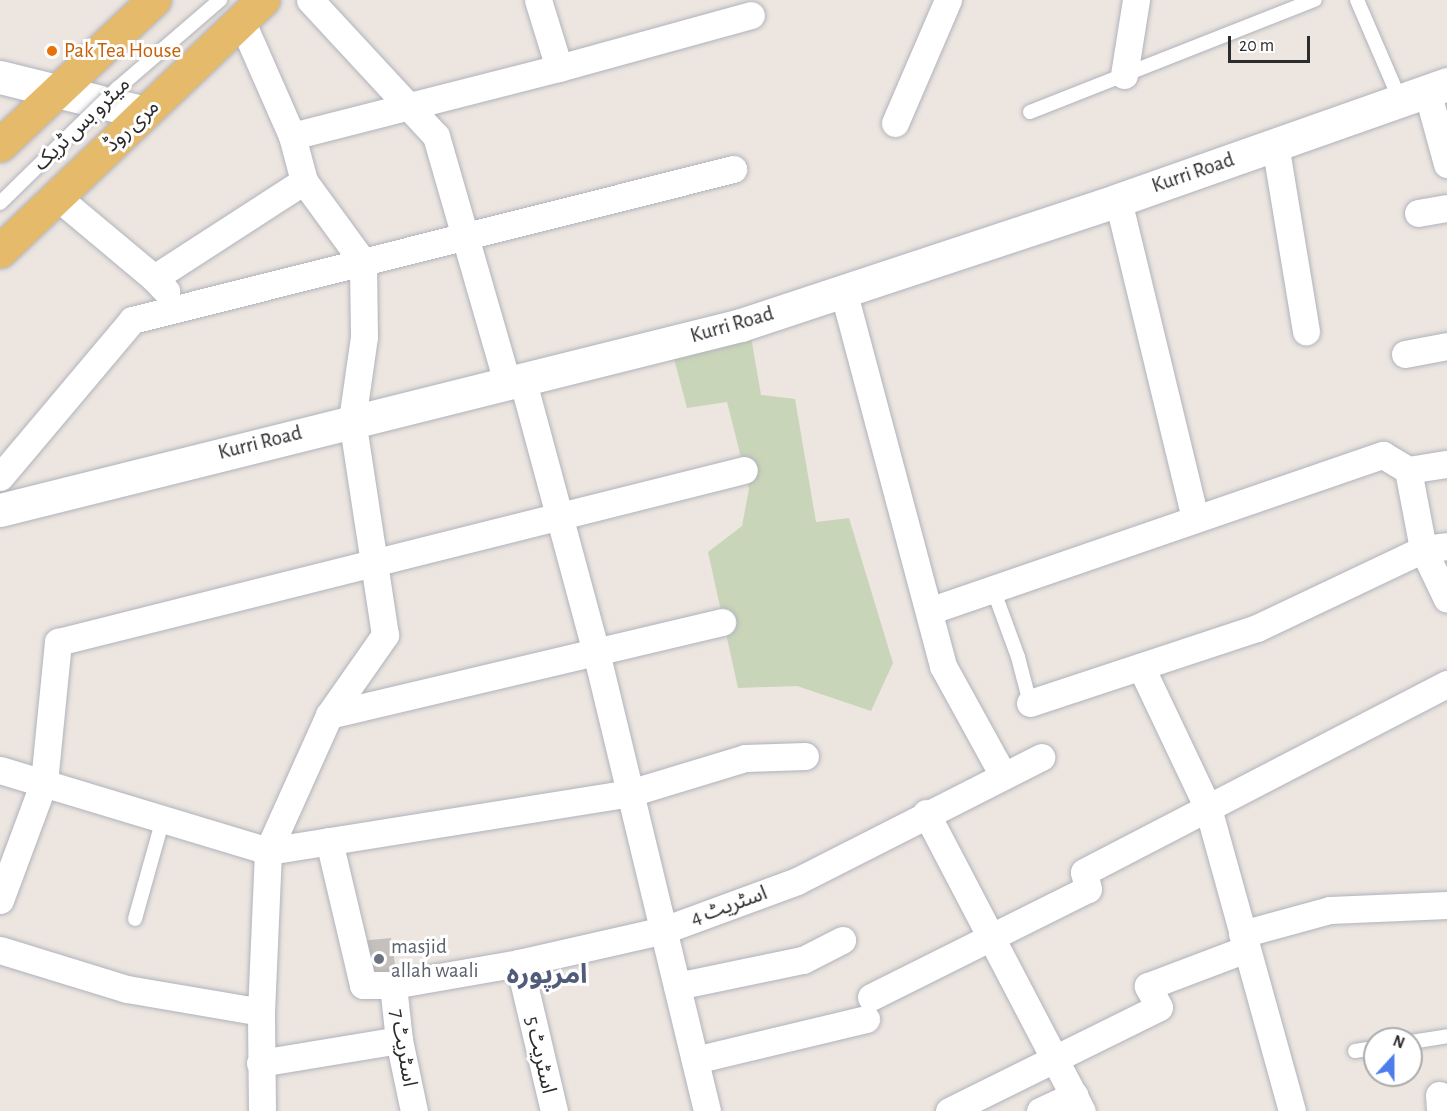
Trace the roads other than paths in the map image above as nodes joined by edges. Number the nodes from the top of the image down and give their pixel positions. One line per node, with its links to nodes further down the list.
1 (154, 0): 13 (main road)
2 (310, 0): 15 (street)
3 (538, 0): 10 (street)
4 (948, 0): 18 (street)
5 (1136, 0): 11 (street)
6 (1315, 0): 11 (lane)
7 (1357, 0): 14 (lane)
8 (242, 7): 17 (main road, مری روڈ); 19 (street); 27 (lane, میٹرو بس ٹریک, bridge)
9 (751, 15): 10 (street)
10 (559, 68): 15 (street)
11 (1124, 75): 16 (lane)
12 (0, 77): 13 (street)
13 (54, 92): 17 (street); 21 (main road)
14 (1425, 92): 20 (street, Kurri Road); 22 (street)
15 (408, 107): 19 (street); 30 (street)
16 (1030, 112)
17 (146, 114): 25 (main road, مری روڈ)
18 (895, 123)
19 (292, 136): 24 (street)
20 (1275, 144): 26 (street, Kurri Road); 36 (street)
21 (0, 145)
22 (1447, 164)
23 (733, 169): 30 (street)
24 (303, 181): 32 (street); 33 (street)
25 (56, 196): 31 (main road, مری روڈ); 33 (street)
26 (1119, 200): 34 (street, Kurri Road); 47 (street)
27 (0, 202)
28 (1447, 207): 29 (street)
29 (1418, 213)
30 (464, 237): 32 (street); 39 (street)
31 (0, 251)
32 (363, 262): 35 (street); 40 (street)
33 (154, 278): 35 (street)
34 (843, 290): 39 (street, Kurri Road); 52 (street)
35 (180, 308): 44 (street)
36 (1306, 331)
37 (1447, 346): 38 (street)
38 (1405, 354)
39 (515, 380): 40 (street, Kurri Road); 46 (street)
40 (352, 420): 45 (street, Kurri Road); 49 (street)
41 (1447, 464): 43 (street)
42 (744, 470): 46 (street)
43 (1408, 470): 47 (street); 48 (street)
44 (0, 477)
45 (0, 510)
46 (557, 516): 49 (street); 54 (street)
47 (1196, 519): 50 (street)
48 (1435, 547): 51 (street); 55 (street)
49 (374, 562): 58 (street); 63 (street)
50 (993, 589): 52 (street); 57 (lane)
51 (1447, 599)
52 (929, 611): 62 (street)
53 (722, 622): 54 (street)
54 (596, 652): 58 (street); 64 (street)
55 (1141, 667): 57 (street); 65 (street)
56 (1447, 684): 65 (street)
57 (1030, 703)
58 (328, 715): 69 (street)
59 (805, 756): 64 (street)
60 (1041, 757): 62 (street, اسٹریٹ 4)
61 (0, 770): 63 (street)
62 (1003, 775): 66 (street, اسٹریٹ 4)
63 (44, 782): 67 (street); 70 (street)
64 (630, 793): 68 (street); 73 (street)
65 (1208, 808): 74 (street); 76 (street)
66 (926, 813): 73 (street, اسٹریٹ 4); 74 (street)
67 (163, 819): 69 (street); 72 (lane)
68 (329, 841): 69 (street); 79 (street, اسٹریٹ 4)
69 (268, 851): 81 (street)
70 (0, 900)
71 (1447, 905): 76 (street)
72 (135, 920)
73 (664, 930): 78 (street, اسٹریٹ 4); 80 (street)
74 (992, 939): 87 (street); 88 (street)
75 (842, 940): 80 (street)
76 (1244, 941): 87 (street); 97 (street)
77 (0, 950): 81 (street)
78 (519, 963): 79 (street, اسٹریٹ 4); 93 (street, اسٹریٹ 5)
79 (393, 985): 83 (street, اسٹریٹ 7)
80 (677, 986): 88 (street)
81 (261, 1012): 89 (street)
82 (1447, 1036): 84 (lane)
83 (399, 1040): 89 (street); 92 (street, اسٹریٹ 7)
84 (1423, 1040)
85 (1363, 1050): 86 (lane)
86 (1355, 1051)
87 (1055, 1059): 90 (street); 95 (street)
88 (695, 1060): 94 (street)
89 (260, 1063): 91 (street)
90 (1078, 1103): 96 (street)
91 (262, 1111)
92 (414, 1111)
93 (554, 1111)
94 (707, 1111)
95 (949, 1111)
96 (1040, 1111)
97 (1292, 1111)

